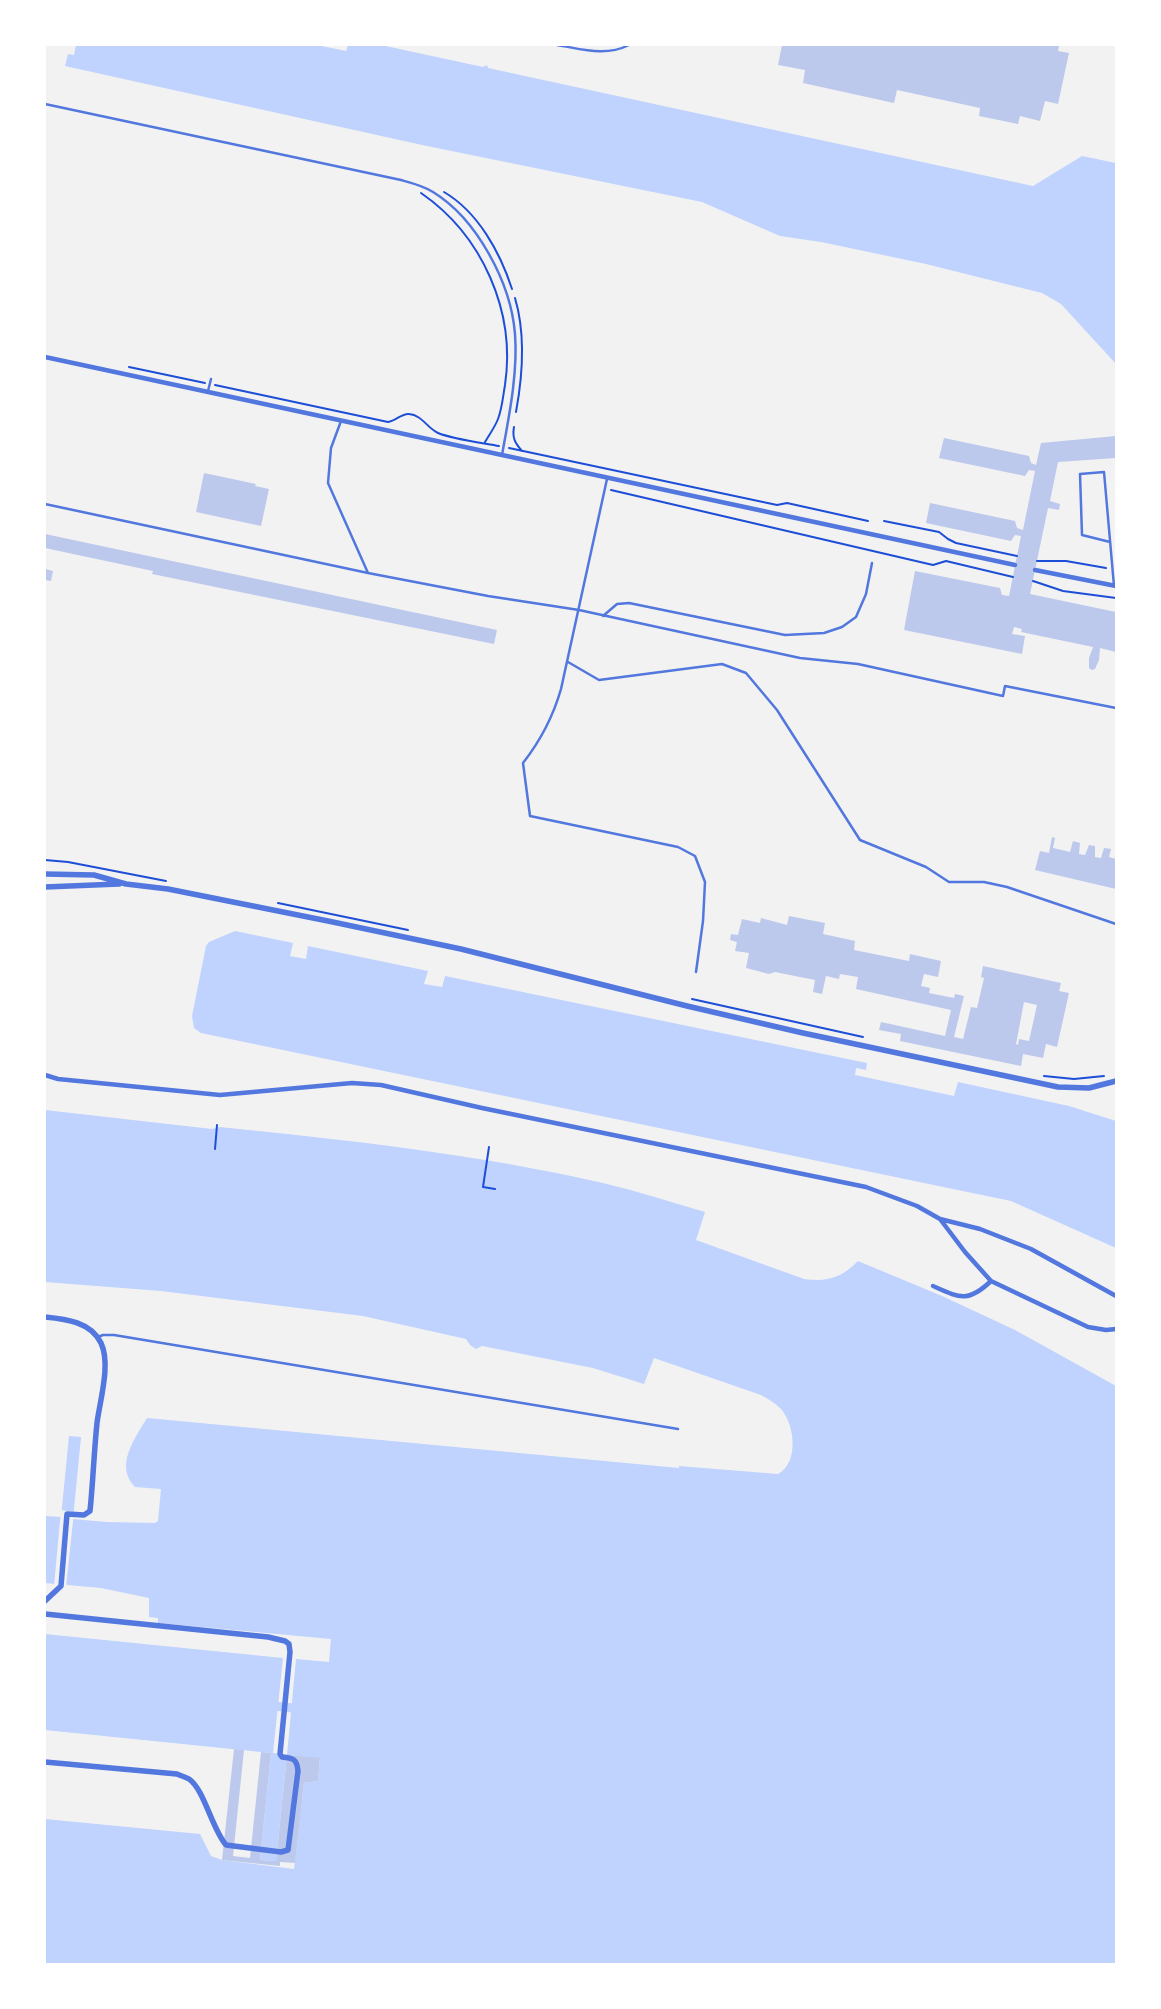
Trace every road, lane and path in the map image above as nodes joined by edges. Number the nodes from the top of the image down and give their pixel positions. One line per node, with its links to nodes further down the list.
1 (557, 45): 2 (lane)
2 (629, 45)
3 (45, 104): 4 (lane)
4 (407, 182): 5 (lane); 14 (path)
5 (425, 188): 11 (path); 15 (lane)
6 (45, 358): 10 (street)
7 (122, 366): 9 (path)
8 (211, 379): 9 (lane)
9 (210, 384): 10 (lane); 14 (path)
10 (208, 391): 12 (street)
11 (515, 418)
12 (341, 421): 17 (street); 30 (lane)
13 (514, 425): 16 (path)
14 (484, 443): 15 (path)
15 (503, 447): 16 (path); 17 (lane)
16 (522, 451): 21 (path)
17 (502, 456): 18 (street)
18 (607, 479): 19 (lane); 27 (street)
19 (605, 489): 31 (path); 35 (lane)
20 (45, 504): 30 (lane)
21 (868, 521)
22 (884, 521): 24 (path)
23 (1110, 542): 23 (lane); 28 (lane)
24 (1017, 556)
25 (1037, 561): 28 (path)
26 (872, 563): 36 (lane)
27 (1015, 565)
28 (1112, 569): 33 (lane)
29 (1035, 570): 33 (street)
30 (368, 573): 35 (lane)
31 (1013, 577)
32 (1033, 581): 34 (path)
33 (1115, 586)
34 (1116, 598)
35 (579, 610): 36 (lane); 37 (lane)
36 (603, 616): 38 (lane)
37 (568, 662): 42 (lane); 43 (lane)
38 (1116, 708)
39 (45, 874): 40 (street)
40 (126, 884): 41 (street); 45 (street)
41 (45, 887)
42 (1116, 924)
43 (696, 972)
44 (45, 1075): 50 (street)
45 (1116, 1081)
46 (217, 1125): 48 (path)
47 (489, 1147): 49 (path)
48 (215, 1148)
49 (495, 1189)
50 (940, 1219): 51 (street); 53 (street)
51 (991, 1281): 52 (street); 55 (street)
52 (933, 1286)
53 (1116, 1296)
54 (45, 1317): 56 (street)
55 (1116, 1329)
56 (97, 1337): 57 (lane); 58 (street)
57 (678, 1429)
58 (45, 1601)
59 (45, 1614): 60 (street)
60 (45, 1762)

